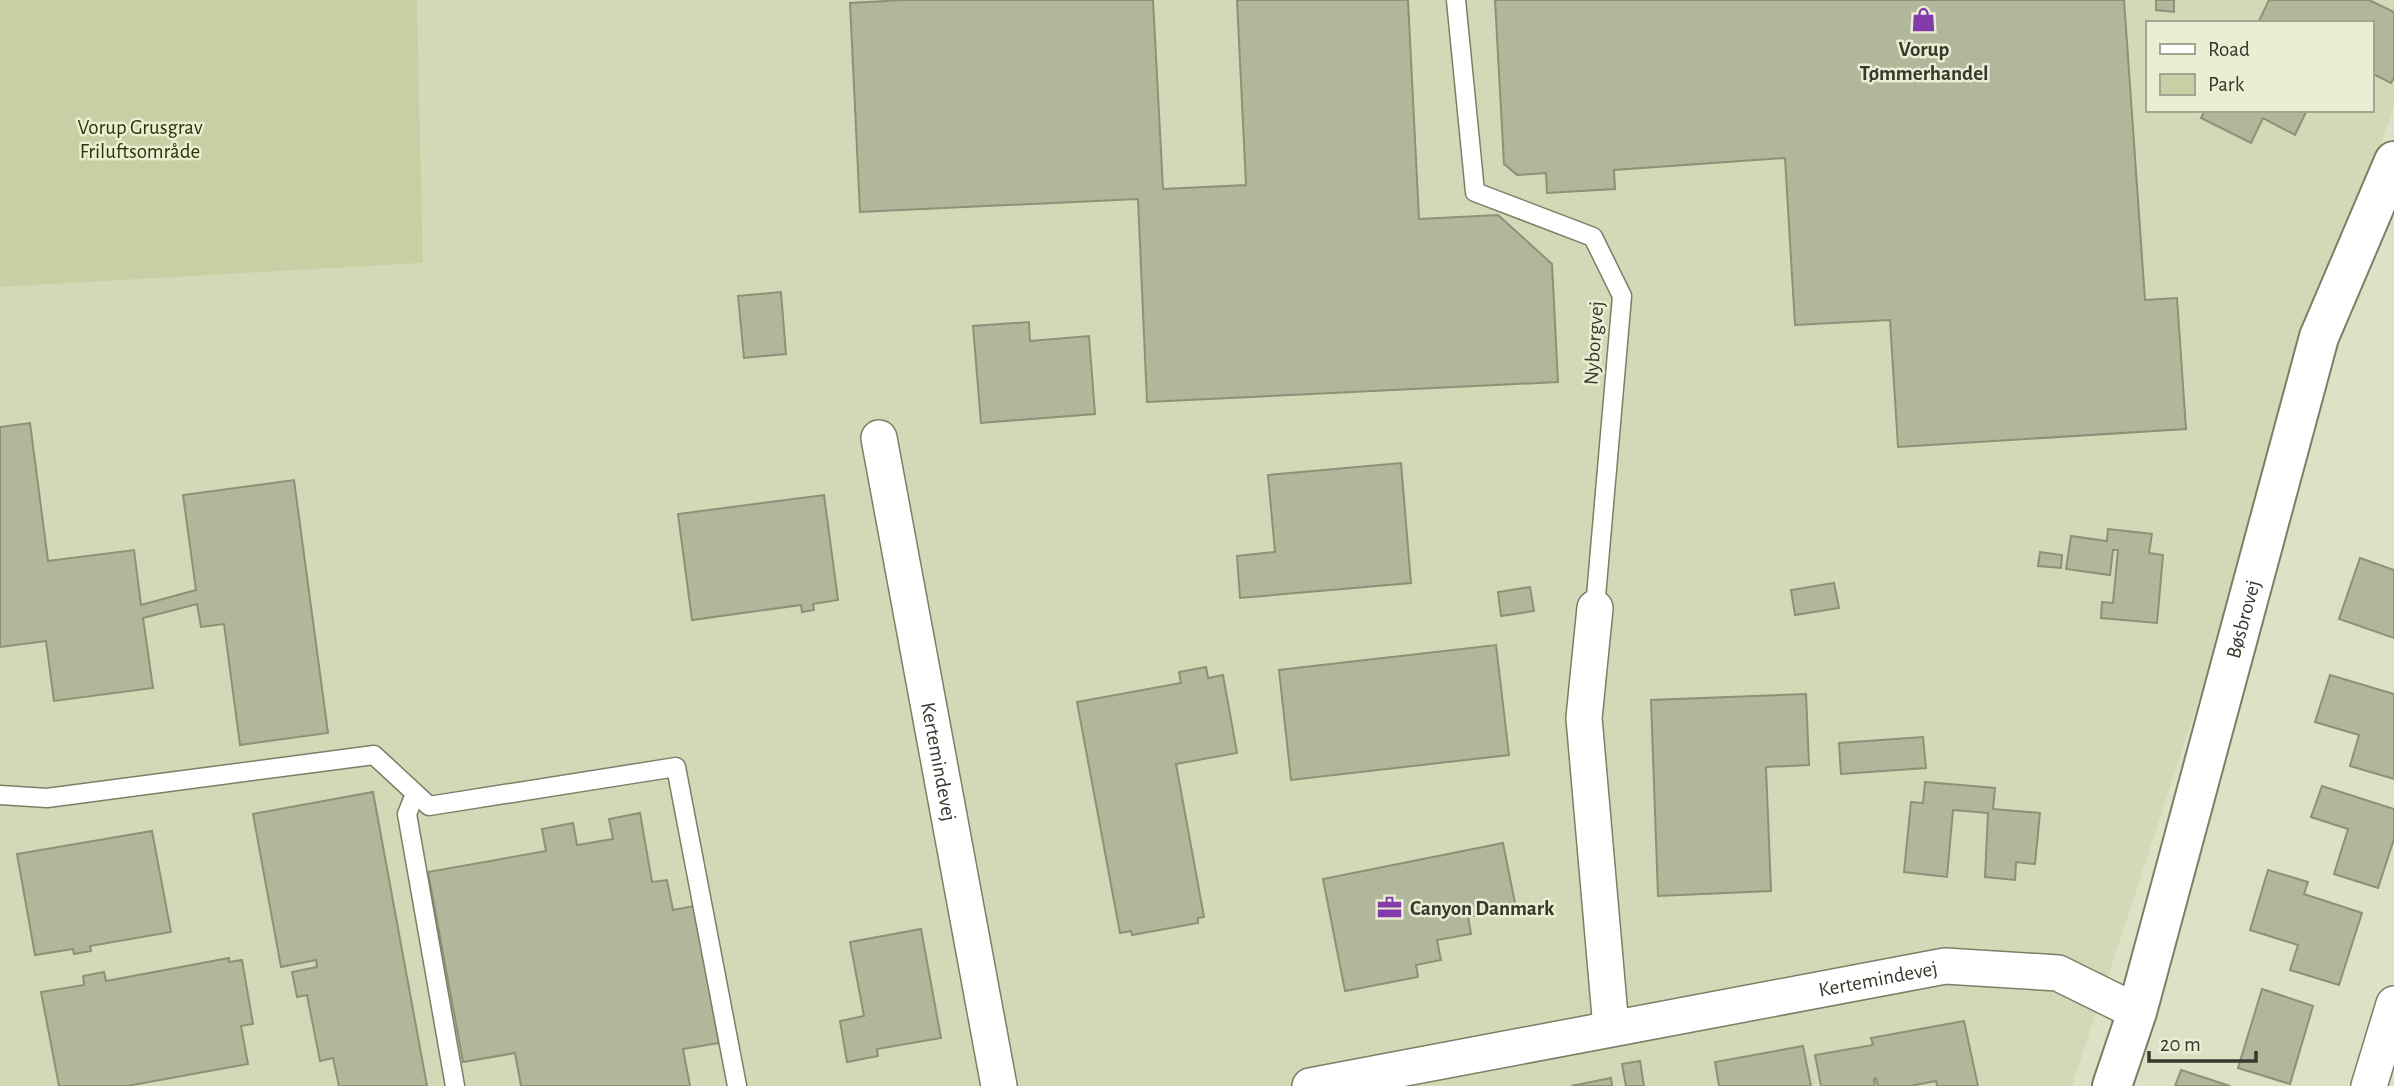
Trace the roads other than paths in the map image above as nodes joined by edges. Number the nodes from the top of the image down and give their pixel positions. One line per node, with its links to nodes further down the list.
1 (1457, 0): 4 (lane, Nyborgvej)
2 (2394, 162): 8 (street, Bøsbrovej)
3 (879, 438): 12 (street, Kertemindevej)
4 (1595, 608): 9 (street)
5 (415, 793): 6 (lane); 10 (lane); 11 (lane)
6 (0, 795)
7 (2394, 1004): 15 (street)
8 (2137, 1012): 9 (street, Kertemindevej); 14 (street, Bøsbrovej)
9 (1611, 1028): 13 (street, Kertemindevej)
10 (455, 1086)
11 (737, 1086)
12 (999, 1086)
13 (1310, 1086)
14 (2112, 1086)
15 (2369, 1086)

